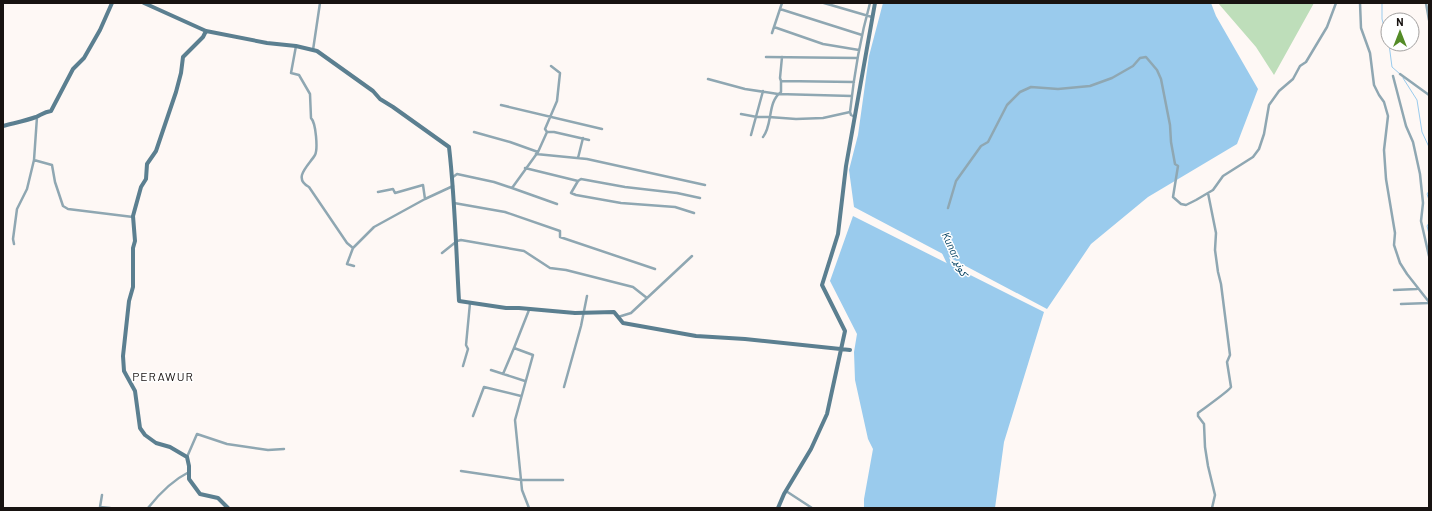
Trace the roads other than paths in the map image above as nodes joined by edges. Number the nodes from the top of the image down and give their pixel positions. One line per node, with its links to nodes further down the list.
1 (112, 3): 40 (street)
2 (144, 3): 16 (street)
3 (320, 3): 20 (street)
4 (782, 3): 11 (street)
5 (824, 3): 12 (street)
6 (870, 3): 12 (street)
7 (875, 3): 13 (street)
8 (1336, 3): 61 (street)
9 (1360, 3): 77 (street)
10 (1426, 3): 14 (street)
11 (780, 10): 15 (street); 18 (street)
12 (866, 16): 13 (street); 18 (street)
13 (872, 17): 39 (street)
14 (1429, 20)
15 (774, 27): 17 (street); 21 (street)
16 (206, 31): 19 (street); 68 (street)
17 (772, 33)
18 (862, 35): 21 (street)
19 (296, 46): 20 (street); 71 (street)
20 (313, 50): 55 (street)
21 (859, 50): 24 (street)
22 (766, 57): 23 (street)
23 (782, 57): 24 (street); 29 (street)
24 (857, 58): 30 (street)
25 (551, 66): 38 (street)
26 (1400, 74): 33 (street)
27 (1393, 76): 74 (street)
28 (708, 79): 31 (street)
29 (781, 81): 30 (street); 32 (street)
30 (854, 82): 34 (street)
31 (763, 91): 32 (street); 41 (street)
32 (778, 94): 34 (street); 42 (street)
33 (1429, 95)
34 (852, 96): 36 (street)
35 (501, 105): 38 (street)
36 (850, 112): 39 (street); 42 (street)
37 (741, 114): 41 (street)
38 (550, 116): 44 (street); 46 (street)
39 (855, 116): 88 (street)
40 (37, 117): 43 (street); 53 (street)
41 (756, 117): 42 (street); 47 (street)
42 (769, 117): 48 (street)
43 (3, 126)
44 (602, 129)
45 (474, 132): 51 (street)
46 (547, 132): 49 (street); 51 (street)
47 (751, 135)
48 (763, 137)
49 (583, 138): 50 (street); 52 (street)
50 (589, 140)
51 (537, 153): 52 (street); 54 (street)
52 (578, 158): 57 (street)
53 (34, 160): 68 (street); 70 (street)
54 (526, 168): 56 (street); 59 (street)
55 (453, 177): 58 (street); 59 (street)
56 (578, 181): 62 (street); 67 (street)
57 (705, 185)
58 (453, 186): 63 (street); 64 (street)
59 (512, 188): 65 (street)
60 (378, 192): 63 (street)
61 (1208, 192): 66 (street); 111 (street)
62 (700, 198)
63 (425, 199): 71 (street)
64 (453, 203): 69 (street); 76 (street)
65 (557, 204)
66 (948, 208)
67 (694, 213)
68 (133, 217): 98 (street)
69 (457, 241): 72 (street); 80 (street); 81 (street)
70 (14, 244)
71 (353, 248): 75 (street)
72 (442, 253)
73 (692, 256): 80 (street)
74 (1429, 256)
75 (354, 266)
76 (655, 270)
77 (1418, 289): 78 (street); 82 (street)
78 (1394, 290)
79 (587, 296): 85 (street)
80 (647, 298): 86 (street)
81 (470, 303): 84 (street); 90 (street)
82 (1429, 303): 83 (street)
83 (1401, 304)
84 (529, 310): 85 (street); 87 (street)
85 (584, 313): 86 (street); 94 (street)
86 (618, 317): 88 (street)
87 (514, 348): 92 (street); 93 (street)
88 (841, 349): 89 (street); 103 (street)
89 (850, 350)
90 (463, 366)
91 (491, 370): 92 (street)
92 (503, 374): 93 (street)
93 (525, 381): 95 (street)
94 (564, 387)
95 (521, 396): 96 (street); 101 (street)
96 (473, 416)
97 (284, 449): 98 (street)
98 (186, 457): 100 (street)
99 (461, 471): 101 (street)
100 (189, 472): 106 (street); 107 (street)
101 (521, 480): 102 (street); 108 (street)
102 (564, 480)
103 (786, 490): 109 (street); 110 (street)
104 (102, 495): 105 (street)
105 (110, 508)
106 (148, 508)
107 (228, 508)
108 (530, 508)
109 (778, 508)
110 (812, 508)
111 (1212, 508)

